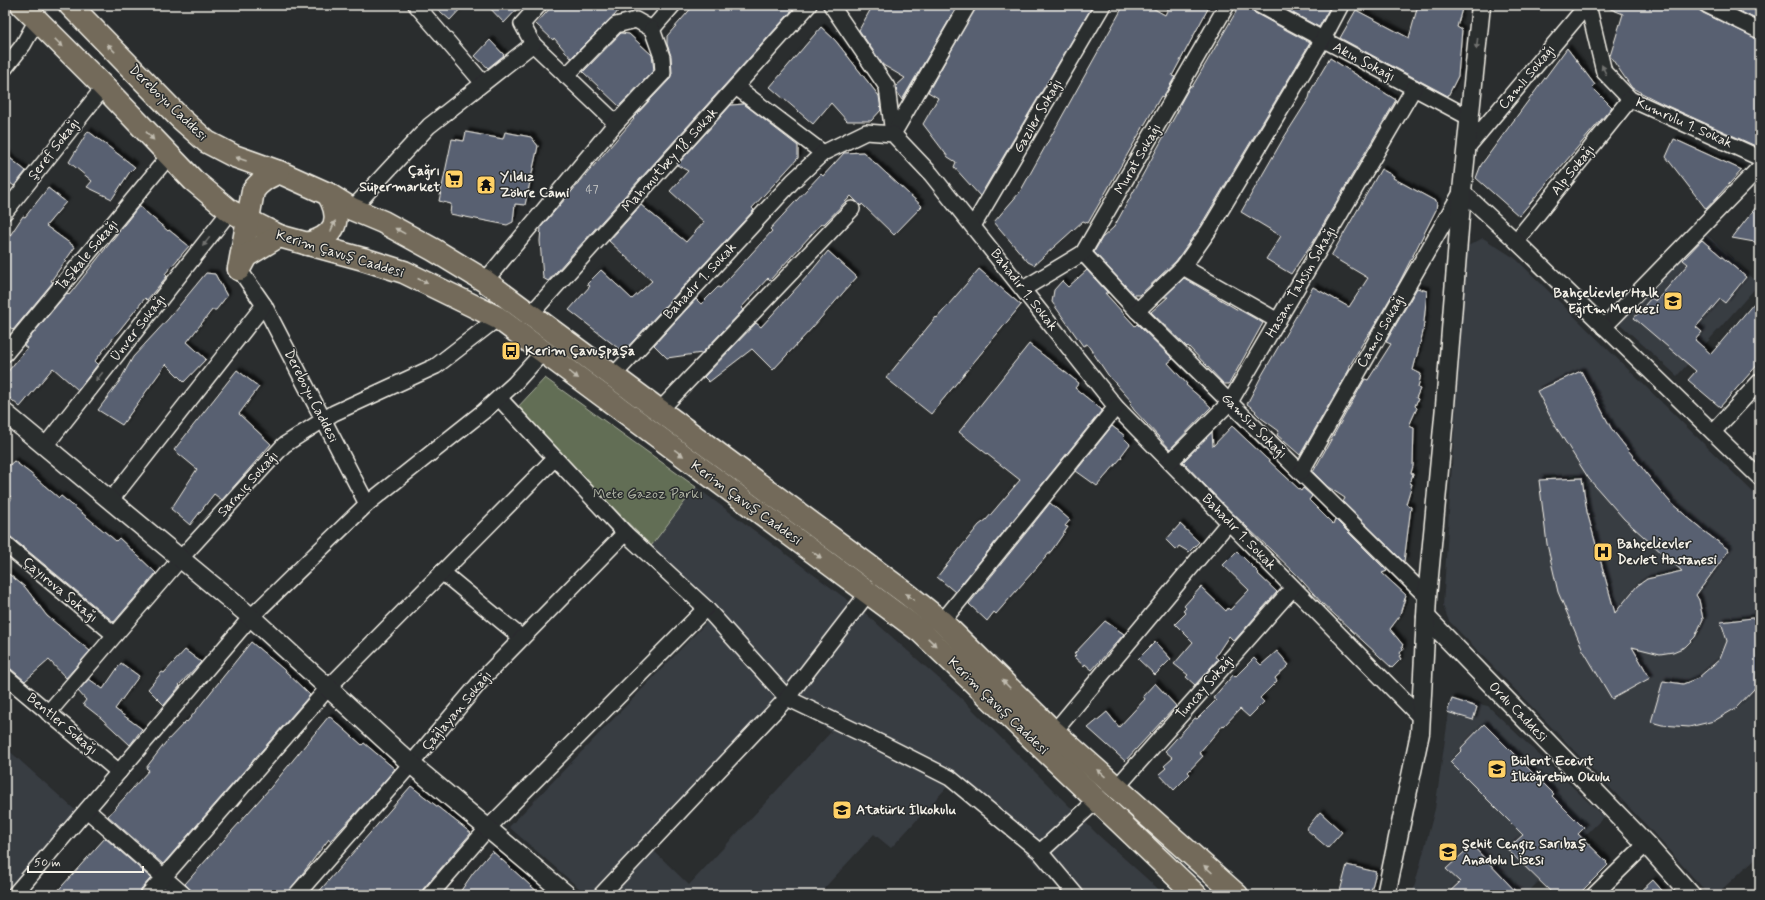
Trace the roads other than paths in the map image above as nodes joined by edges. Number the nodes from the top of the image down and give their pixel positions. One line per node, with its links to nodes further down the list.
1 (70, 5): 35 (main road, Dereboyu Caddesi, one-way to 1)
2 (416, 5): 22 (street)
3 (539, 5): 19 (street)
4 (673, 5): 16 (street)
5 (809, 5): 24 (street, Mahmutbey 18. Sokak)
6 (968, 5): 29 (street)
7 (1103, 5): 42 (street, Gaziler Sokağı)
8 (1227, 5): 46 (street, Murat Sokağı)
9 (1259, 5): 18 (street, Akın Sokağı)
10 (1341, 5): 18 (street)
11 (1481, 5): 27 (street, one-way to 27)
12 (1587, 5): 26 (street, one-way to 12); 30 (street, Camlı Sokağı)
13 (1707, 5): 17 (street)
14 (836, 7): 29 (street)
15 (30, 13): 20 (street); 23 (main road, one-way to 23)
16 (652, 29): 21 (street); 28 (street)
17 (1760, 31)
18 (1323, 39): 25 (street, Akın Sokağı); 47 (street)
19 (533, 44): 21 (street); 22 (street)
20 (5, 68)
21 (566, 76): 28 (street)
22 (483, 83): 39 (street)
23 (104, 87): 32 (main road, one-way to 32); 40 (street, Şeref Sokağı)
24 (736, 87): 31 (street); 53 (street, Mahmutbey 18. Sokak)
25 (1414, 88): 27 (street, Akın Sokağı); 55 (street, Hasan Tahsin Sokağı)
26 (1630, 99): 33 (street, Kumrulu 1. Sokak); 44 (street, Alp Sokağı)
27 (1470, 118): 30 (street)
28 (616, 123): 49 (street)
29 (893, 134): 31 (street, Bahadır 1. Sokak); 42 (street, Bahadır 1. Sokak)
30 (1466, 149): 36 (street)
31 (823, 153): 59 (street, Bahadır 1. Sokak)
32 (170, 156): 41 (main road); 58 (street, Taşkale Sokağı)
33 (1760, 158)
34 (1760, 167): 56 (street)
35 (279, 172): 37 (main road, Dereboyu Caddesi); 41 (main road)
36 (1462, 191): 44 (street); 71 (street, Camcı Sokağı); 82 (street)
37 (328, 194): 39 (main road, Kerim Çavuş Caddesi); 45 (main road, one-way to 37)
38 (852, 209): 64 (street)
39 (352, 210): 49 (main road, Kerim Çavuş Caddesi, one-way to 39)
40 (5, 212)
41 (239, 216): 43 (main road, Kerim Çavuş Caddesi); 48 (main road); 68 (street, Ünver Sokağı, one-way to 68)
42 (973, 226): 50 (street, Bahadır 1. Sokak)
43 (279, 236): 45 (main road, Kerim Çavuş Caddesi); 48 (main road)
44 (1516, 241): 56 (street)
45 (307, 244): 54 (main road, Kerim Çavuş Caddesi, one-way to 54)
46 (1083, 253): 50 (street, Murat Sokağı); 52 (street, Gamsız Sokağı)
47 (1184, 267): 52 (street); 55 (street)
48 (239, 269): 51 (street, Dereboyu Caddesi)
49 (485, 281): 53 (main road, Kerim Çavuş Caddesi)
50 (1023, 289): 63 (street, Bahadır 1. Sokak)
51 (264, 305): 66 (street, Dereboyu Caddesi); 73 (street)
52 (1137, 311): 62 (street, Gamsız Sokağı)
53 (530, 315): 59 (main road, Kerim Çavuş Caddesi)
54 (498, 318): 57 (main road, Kerim Çavuş Caddesi); 66 (street, Sarnıç Sokağı)
55 (1278, 321): 62 (street, Hasan Tahsin Sokağı)
56 (1604, 327): 67 (street)
57 (543, 352): 61 (street); 81 (main road, Kerim Çavuş Caddesi, one-way to 81)
58 (5, 354)
59 (613, 376): 64 (main road, Kerim Çavuş Caddesi)
60 (1760, 381): 67 (street)
61 (499, 398): 69 (street); 74 (street)
62 (1230, 402): 70 (street, Hasan Tahsin Sokağı); 71 (street, Gamsız Sokağı)
63 (1116, 407): 70 (street, Bahadır 1. Sokak); 86 (street)
64 (659, 411): 86 (main road, Kerim Çavuş Caddesi, one-way to 64)
65 (5, 413): 68 (street)
66 (324, 419): 74 (street, Dereboyu Caddesi); 78 (street, Sarnıç Sokağı)
67 (1713, 432): 72 (street)
68 (45, 446): 73 (street)
69 (555, 458): 76 (street); 79 (street)
70 (1170, 462): 75 (street, Bahadır 1. Sokak)
71 (1300, 472): 82 (street, Gamsız Sokağı)
72 (1760, 478)
73 (111, 500): 78 (street)
74 (366, 504): 84 (street)
75 (1229, 522): 80 (street, Bahadır 1. Sokak); 94 (street)
76 (625, 533): 83 (street); 88 (street, Çağlayan Sokağı)
77 (5, 544): 87 (street, Çayırova Sokağı)
78 (181, 558): 84 (street); 87 (street, Sarnıç Sokağı)
79 (442, 572): 88 (street); 90 (street)
80 (1293, 588): 93 (street, Bahadır 1. Sokak); 97 (street, Tuncay Sokağı)
81 (868, 593): 91 (street); 98 (main road, Kerim Çavuş Caddesi, one-way to 98)
82 (1427, 597): 85 (street)
83 (706, 608): 91 (street); 100 (street)
84 (251, 617): 90 (street); 96 (street)
85 (1426, 617): 93 (street); 101 (street, Ordu Caddesi)
86 (942, 622): 94 (main road, Kerim Çavuş Caddesi, one-way to 86)
87 (115, 635): 92 (street, Sarnıç Sokağı)
88 (522, 638): 95 (street, Çağlayan Sokağı)
89 (5, 676): 92 (street, Bentler Sokağı)
90 (328, 688): 95 (street); 103 (street)
91 (787, 698): 102 (street); 111 (street)
92 (48, 713): 96 (street, Bentler Sokağı)
93 (1421, 718): 115 (street)
94 (1054, 732): 97 (main road, Kerim Çavuş Caddesi, one-way to 94)
95 (411, 764): 100 (street); 109 (street, Çağlayan Sokağı)
96 (119, 772): 99 (street)
97 (1117, 787): 114 (main road, Kerim Çavuş Caddesi, one-way to 97)
98 (1096, 801): 102 (street); 113 (main road, Kerim Çavuş Caddesi)
99 (86, 810): 103 (street); 106 (street)
100 (487, 829): 104 (street); 110 (street)
101 (1646, 844): 105 (street); 116 (street, Ordu Caddesi)
102 (1040, 852): 112 (street)
103 (163, 877): 107 (street); 108 (street)
104 (557, 892)
105 (1603, 892)
106 (14, 895)
107 (148, 895)
108 (184, 895)
109 (296, 895)
110 (430, 895)
111 (601, 895)
112 (1076, 895)
113 (1196, 895)
114 (1237, 895)
115 (1386, 895)
116 (1691, 895)

